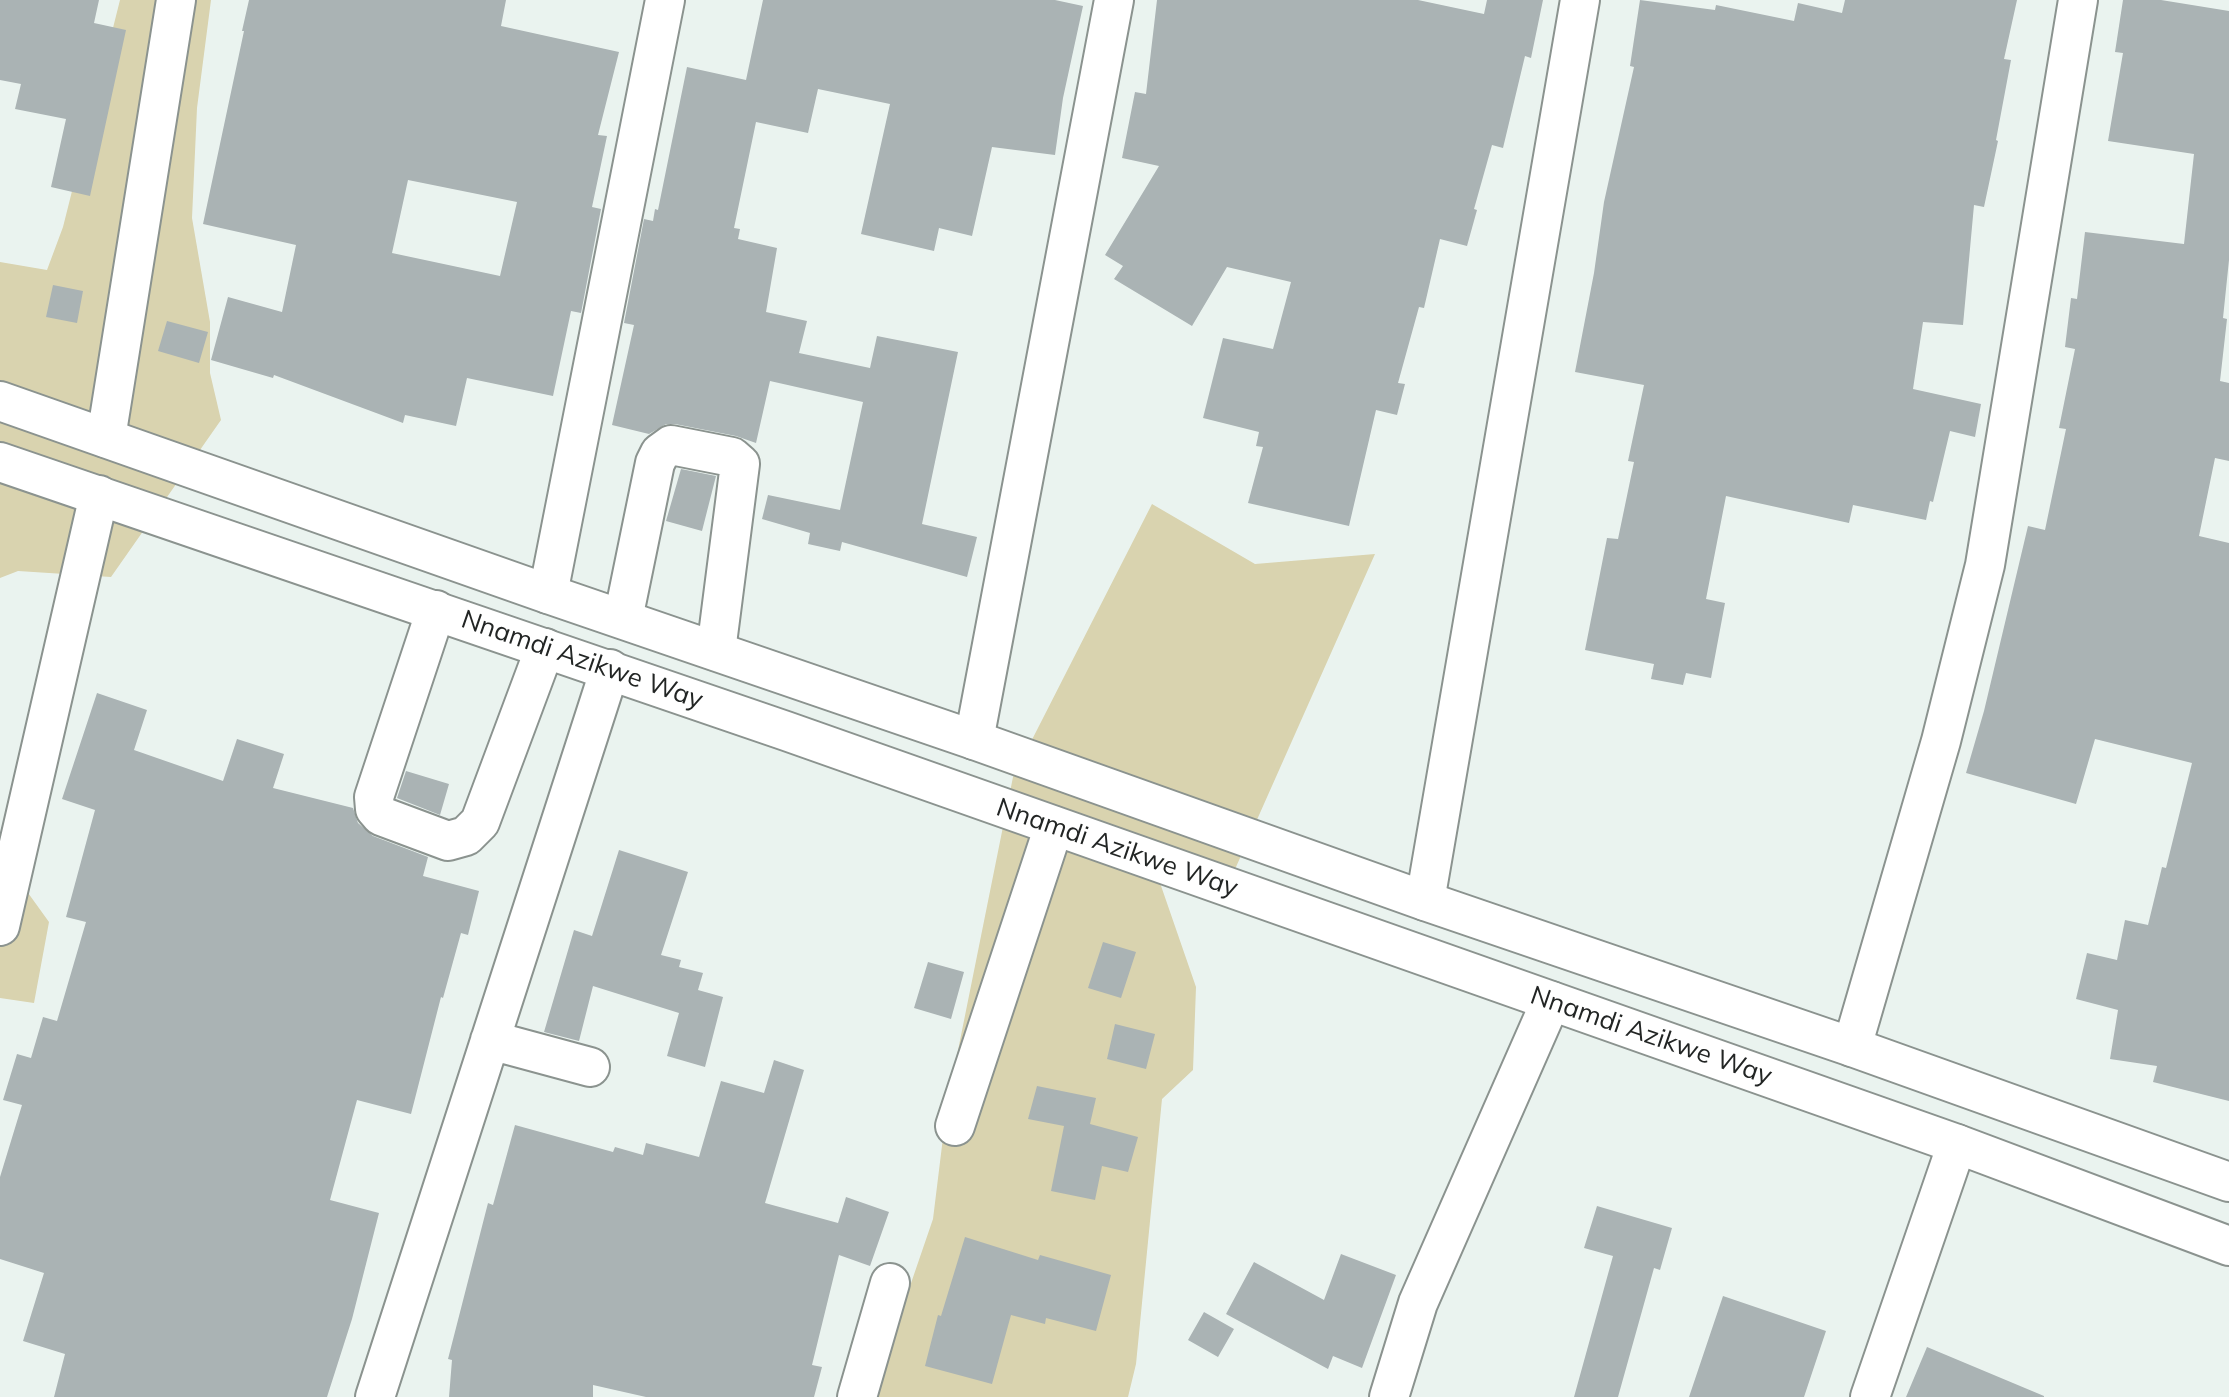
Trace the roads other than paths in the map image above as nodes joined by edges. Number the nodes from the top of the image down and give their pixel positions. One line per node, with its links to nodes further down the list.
1 (176, 0): 7 (main road)
2 (665, 0): 10 (main road)
3 (1114, 0): 16 (main road)
4 (1580, 0): 18 (main road)
5 (2078, 0): 22 (main road)
6 (0, 401): 7 (main road, Nnamdi Azikwe Way)
7 (106, 438): 10 (main road, Nnamdi Azikwe Way)
8 (0, 462): 9 (main road, Nnamdi Azikwe Way)
9 (99, 495): 11 (main road, Nnamdi Azikwe Way); 19 (main road)
10 (548, 594): 12 (main road, Nnamdi Azikwe Way)
11 (436, 610): 13 (main road, Nnamdi Azikwe Way); 13 (main road)
12 (623, 619): 14 (main road, Nnamdi Azikwe Way); 14 (main road)
13 (545, 648): 15 (main road, Nnamdi Azikwe Way)
14 (716, 652): 16 (main road, Nnamdi Azikwe Way)
15 (610, 669): 17 (main road, Nnamdi Azikwe Way); 21 (main road)
16 (974, 740): 18 (main road, Nnamdi Azikwe Way)
17 (1054, 826): 20 (main road, Nnamdi Azikwe Way); 24 (main road)
18 (1425, 901): 22 (main road, Nnamdi Azikwe Way)
19 (0, 926)
20 (1552, 1001): 25 (main road, Nnamdi Azikwe Way); 31 (main road)
21 (490, 1040): 23 (main road); 29 (main road)
22 (1852, 1047): 26 (main road, Nnamdi Azikwe Way)
23 (590, 1067)
24 (955, 1126)
25 (1957, 1144): 27 (main road, Nnamdi Azikwe Way); 32 (main road)
26 (2229, 1182)
27 (2229, 1247)
28 (890, 1283): 30 (main road)
29 (375, 1397)
30 (857, 1397)
31 (1389, 1397)
32 (1870, 1397)

